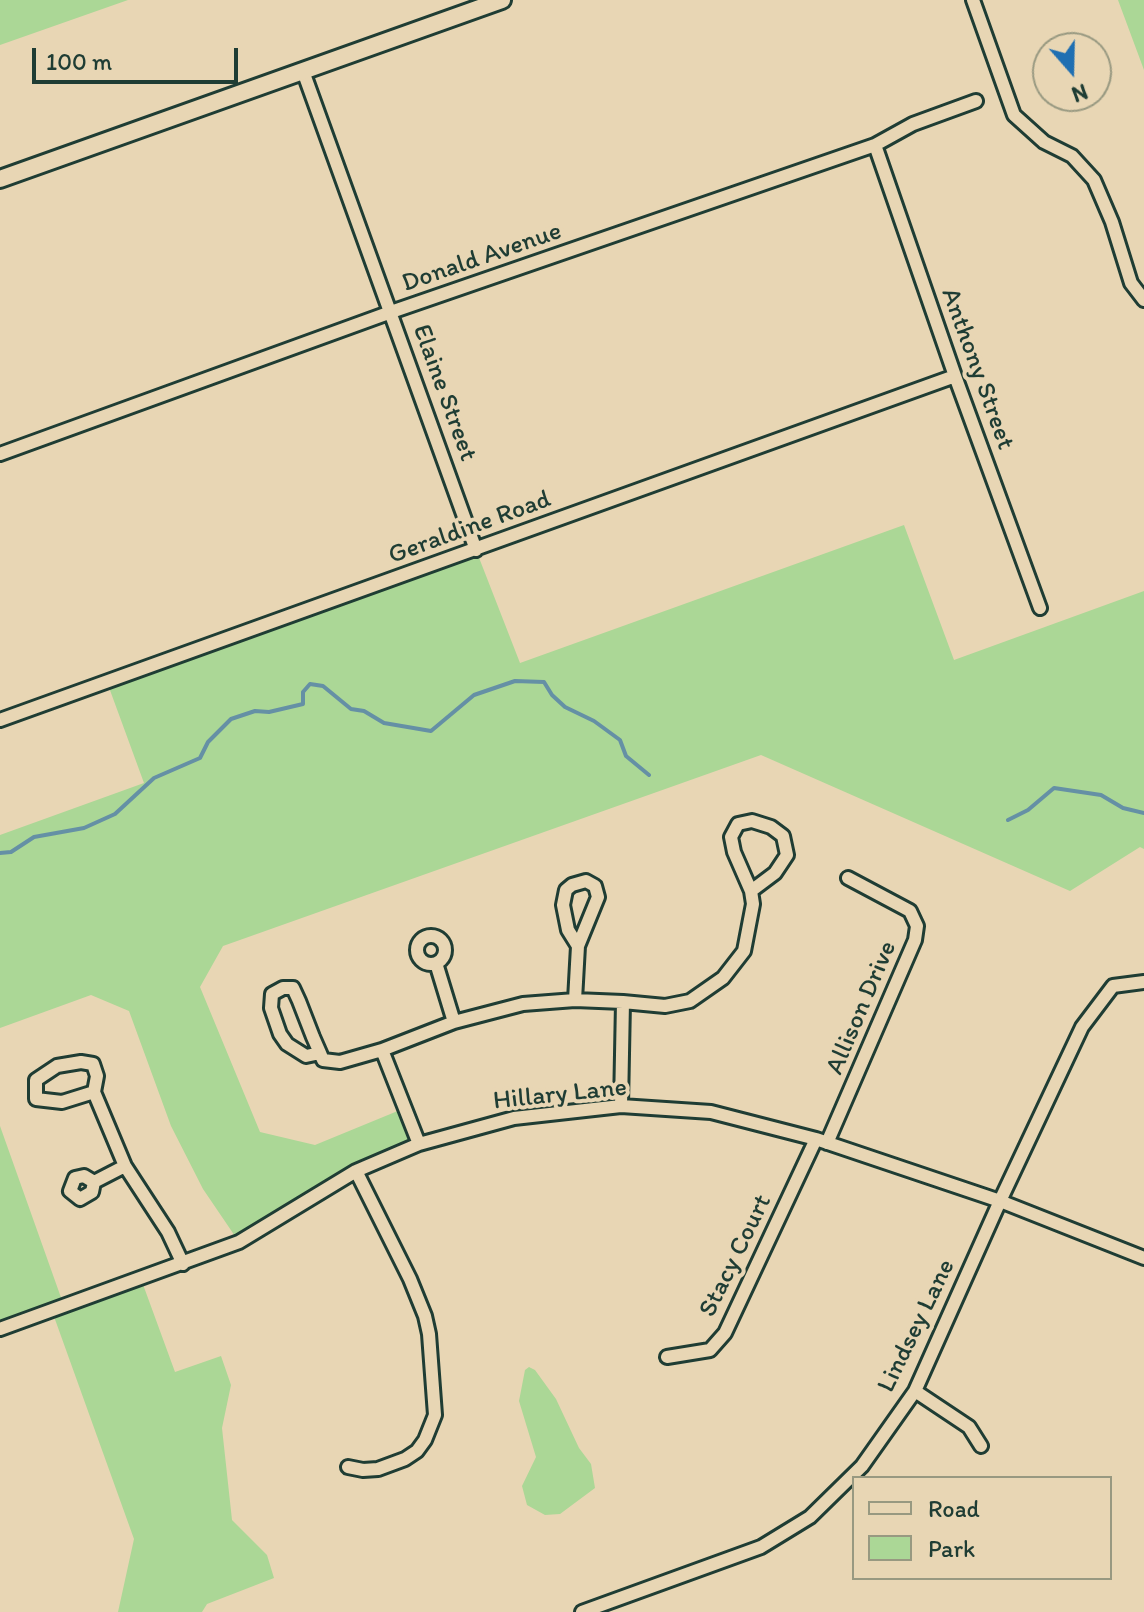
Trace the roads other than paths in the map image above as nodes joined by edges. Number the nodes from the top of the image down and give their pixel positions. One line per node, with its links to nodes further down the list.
1 (502, 0): 3 (main road)
2 (973, 0): 7 (street)
3 (303, 71): 6 (main road); 8 (street, Elaine Street)
4 (976, 101): 5 (street, Donald Avenue)
5 (875, 145): 8 (street, Donald Avenue); 9 (street, Anthony Street)
6 (0, 179)
7 (1144, 300)
8 (391, 312): 10 (street, Donald Avenue); 11 (street, Elaine Street)
9 (955, 376): 11 (street, Geraldine Road); 12 (street, Anthony Street)
10 (0, 454)
11 (476, 550): 13 (street, Geraldine Road)
12 (1040, 608)
13 (0, 720)
14 (848, 878): 26 (street, Allison Drive)
15 (751, 891): 15 (street); 20 (street)
16 (578, 946): 16 (street); 19 (street)
17 (436, 963): 21 (street)
18 (1144, 982): 31 (street, Lindsey Lane)
19 (575, 1000): 20 (street); 21 (street)
20 (623, 1002): 25 (street)
21 (454, 1022): 22 (street)
22 (382, 1050): 23 (street); 27 (street)
23 (320, 1053): 23 (street)
24 (94, 1092): 24 (street); 28 (street)
25 (621, 1106): 26 (street, Hillary Lane); 27 (street, Hillary Lane)
26 (822, 1141): 31 (street, Hillary Lane); 35 (street, Stacy Court)
27 (419, 1144): 29 (street, Hillary Lane)
28 (125, 1166): 30 (street); 33 (street)
29 (356, 1171): 33 (street, Hillary Lane); 38 (street)
30 (94, 1182)
31 (1000, 1201): 32 (street, Hillary Lane); 36 (street, Lindsey Lane)
32 (1144, 1258)
33 (183, 1264): 34 (street, Hillary Lane)
34 (0, 1329)
35 (667, 1357)
36 (915, 1391): 37 (street); 39 (street, Lindsey Lane)
37 (981, 1446)
38 (348, 1467)
39 (582, 1612)

